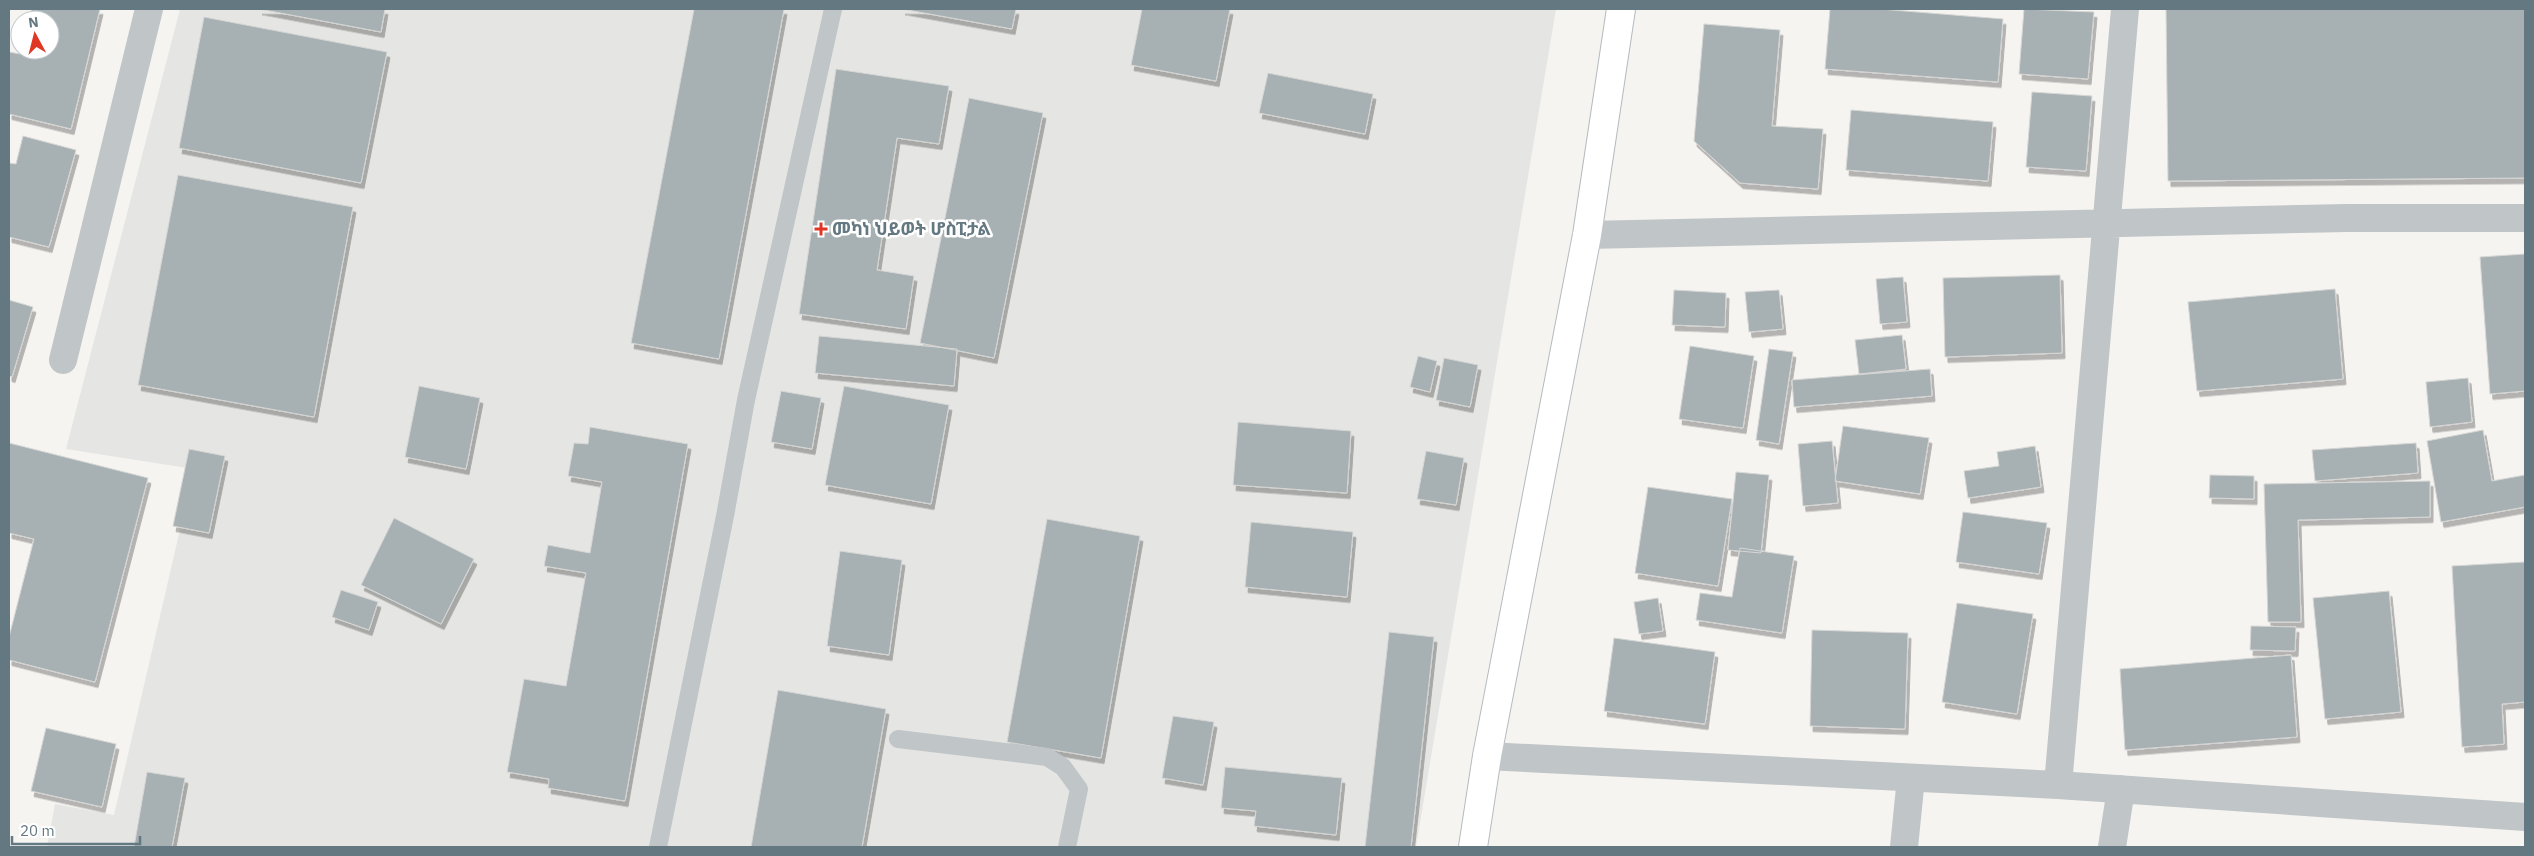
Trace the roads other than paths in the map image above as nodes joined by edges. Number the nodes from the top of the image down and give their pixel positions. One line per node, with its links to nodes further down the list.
1 (148, 9): 8 (street)
2 (833, 9): 15 (lane)
3 (1621, 9): 7 (main road)
4 (2125, 9): 6 (street)
5 (2525, 218): 6 (street)
6 (2108, 223): 7 (street); 12 (street)
7 (1587, 235): 10 (main road)
8 (63, 360)
9 (898, 739): 16 (lane)
10 (1487, 756): 11 (street); 17 (main road)
11 (1911, 778): 12 (street); 18 (street)
12 (2058, 785): 13 (street)
13 (2121, 789): 14 (street); 19 (street)
14 (2525, 817)
15 (658, 847)
16 (1067, 847)
17 (1473, 847)
18 (1904, 847)
19 (2112, 847)

